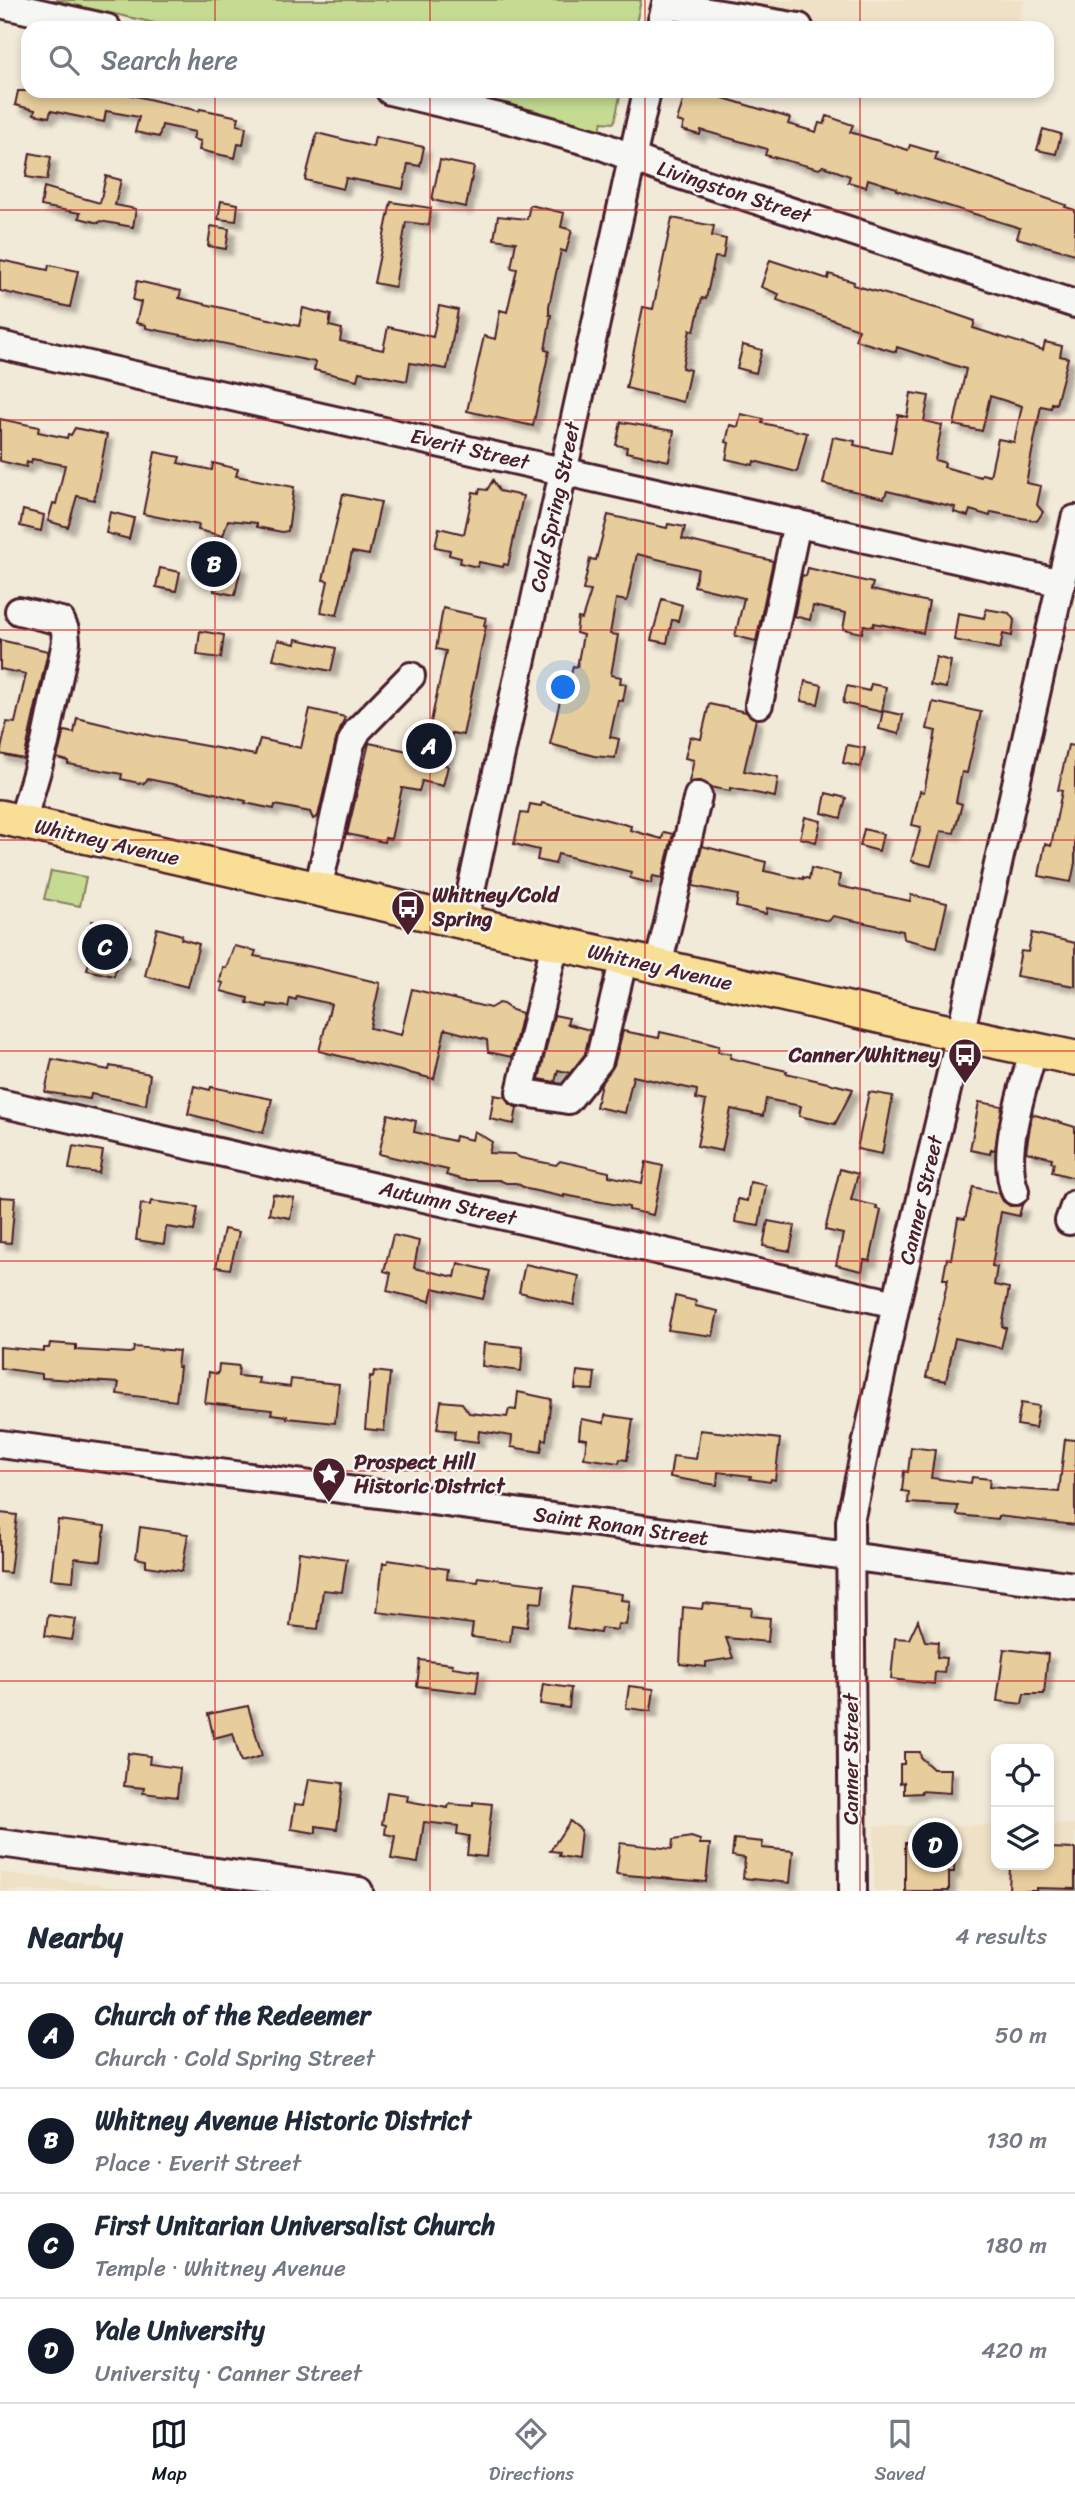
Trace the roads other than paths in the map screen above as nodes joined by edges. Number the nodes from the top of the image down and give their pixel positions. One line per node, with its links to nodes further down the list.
1 (0, 4): 3 (street)
2 (664, 11): 4 (street)
3 (76, 21)
4 (748, 21)
5 (418, 98): 7 (street, Livingston Street)
6 (645, 98): 7 (street, Cold Spring Street)
7 (632, 158): 8 (street, Livingston Street); 10 (street, Cold Spring Street)
8 (1075, 304)
9 (0, 345): 10 (street, Everit Street)
10 (564, 470): 12 (street, Everit Street); 20 (street, Cold Spring Street)
11 (1075, 519): 13 (street, Canner Street)
12 (797, 523): 13 (street, Everit Street); 16 (street)
13 (1062, 583): 24 (street, Canner Street)
14 (19, 611): 18 (street)
15 (411, 676): 19 (street)
16 (759, 704)
17 (698, 796): 23 (street)
18 (11, 820): 19 (main road, Whitney Avenue)
19 (317, 889): 20 (main road, Whitney Avenue)
20 (464, 922): 21 (main road, Whitney Avenue)
21 (555, 943): 22 (main road, Whitney Avenue); 22 (street)
22 (624, 958): 23 (main road, Whitney Avenue)
23 (658, 966): 24 (main road, Whitney Avenue)
24 (960, 1035): 25 (main road, Whitney Avenue); 29 (street, Canner Street)
25 (1034, 1049): 26 (main road, Whitney Avenue); 28 (street)
26 (1075, 1058)
27 (0, 1103): 29 (street, Autumn Street)
28 (1015, 1191)
29 (896, 1304): 31 (street, Canner Street)
30 (0, 1444): 31 (street, Saint Ronan Street)
31 (850, 1557): 32 (street, Saint Ronan Street); 35 (street, Canner Street)
32 (1075, 1586)
33 (0, 1843): 34 (street)
34 (359, 1891)
35 (853, 1891)

